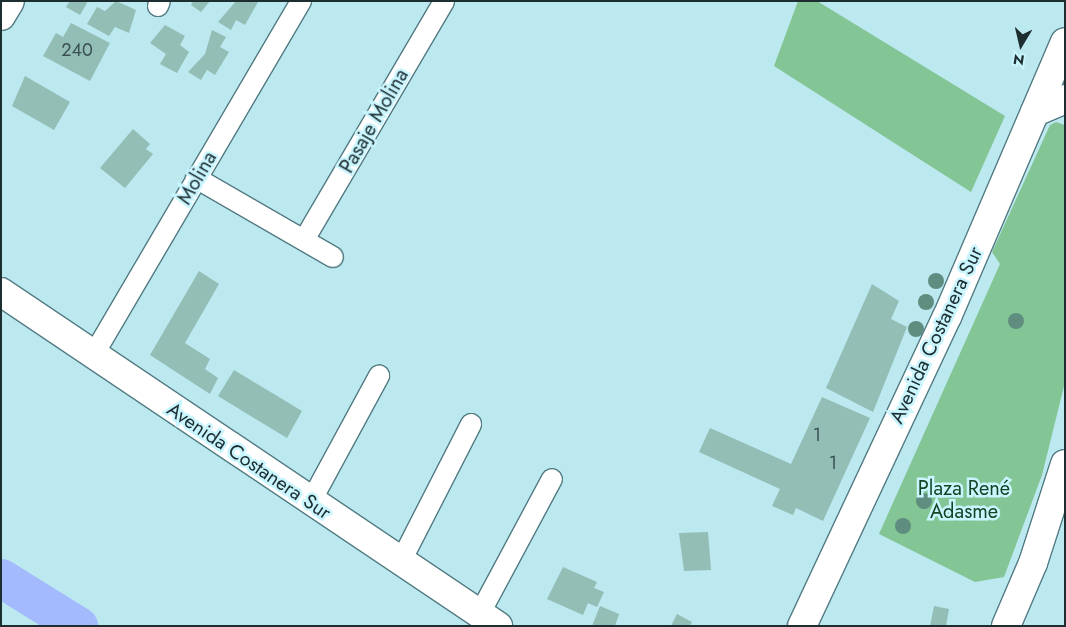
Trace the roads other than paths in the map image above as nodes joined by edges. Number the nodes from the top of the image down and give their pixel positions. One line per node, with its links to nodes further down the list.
1 (10, 1): 4 (street)
2 (300, 1): 8 (street, Molina)
3 (444, 1): 9 (street, Pasaje Molina)
4 (1, 16)
5 (1065, 42): 7 (street, Avenida Costanera Sur)
6 (1065, 99): 7 (street)
7 (1035, 112): 20 (street, Avenida Costanera Sur)
8 (196, 178): 9 (street); 12 (street, Molina)
9 (304, 240): 10 (street)
10 (333, 256)
11 (1, 292): 12 (street, Avenida Costanera Sur)
12 (94, 354): 17 (street, Avenida Costanera Sur)
13 (379, 376): 17 (street)
14 (471, 424): 18 (street)
15 (1065, 464): 21 (street)
16 (552, 479): 19 (street)
17 (310, 504): 18 (street, Avenida Costanera Sur)
18 (400, 563): 19 (street, Avenida Costanera Sur)
19 (488, 620)
20 (802, 626)
21 (1006, 626)

